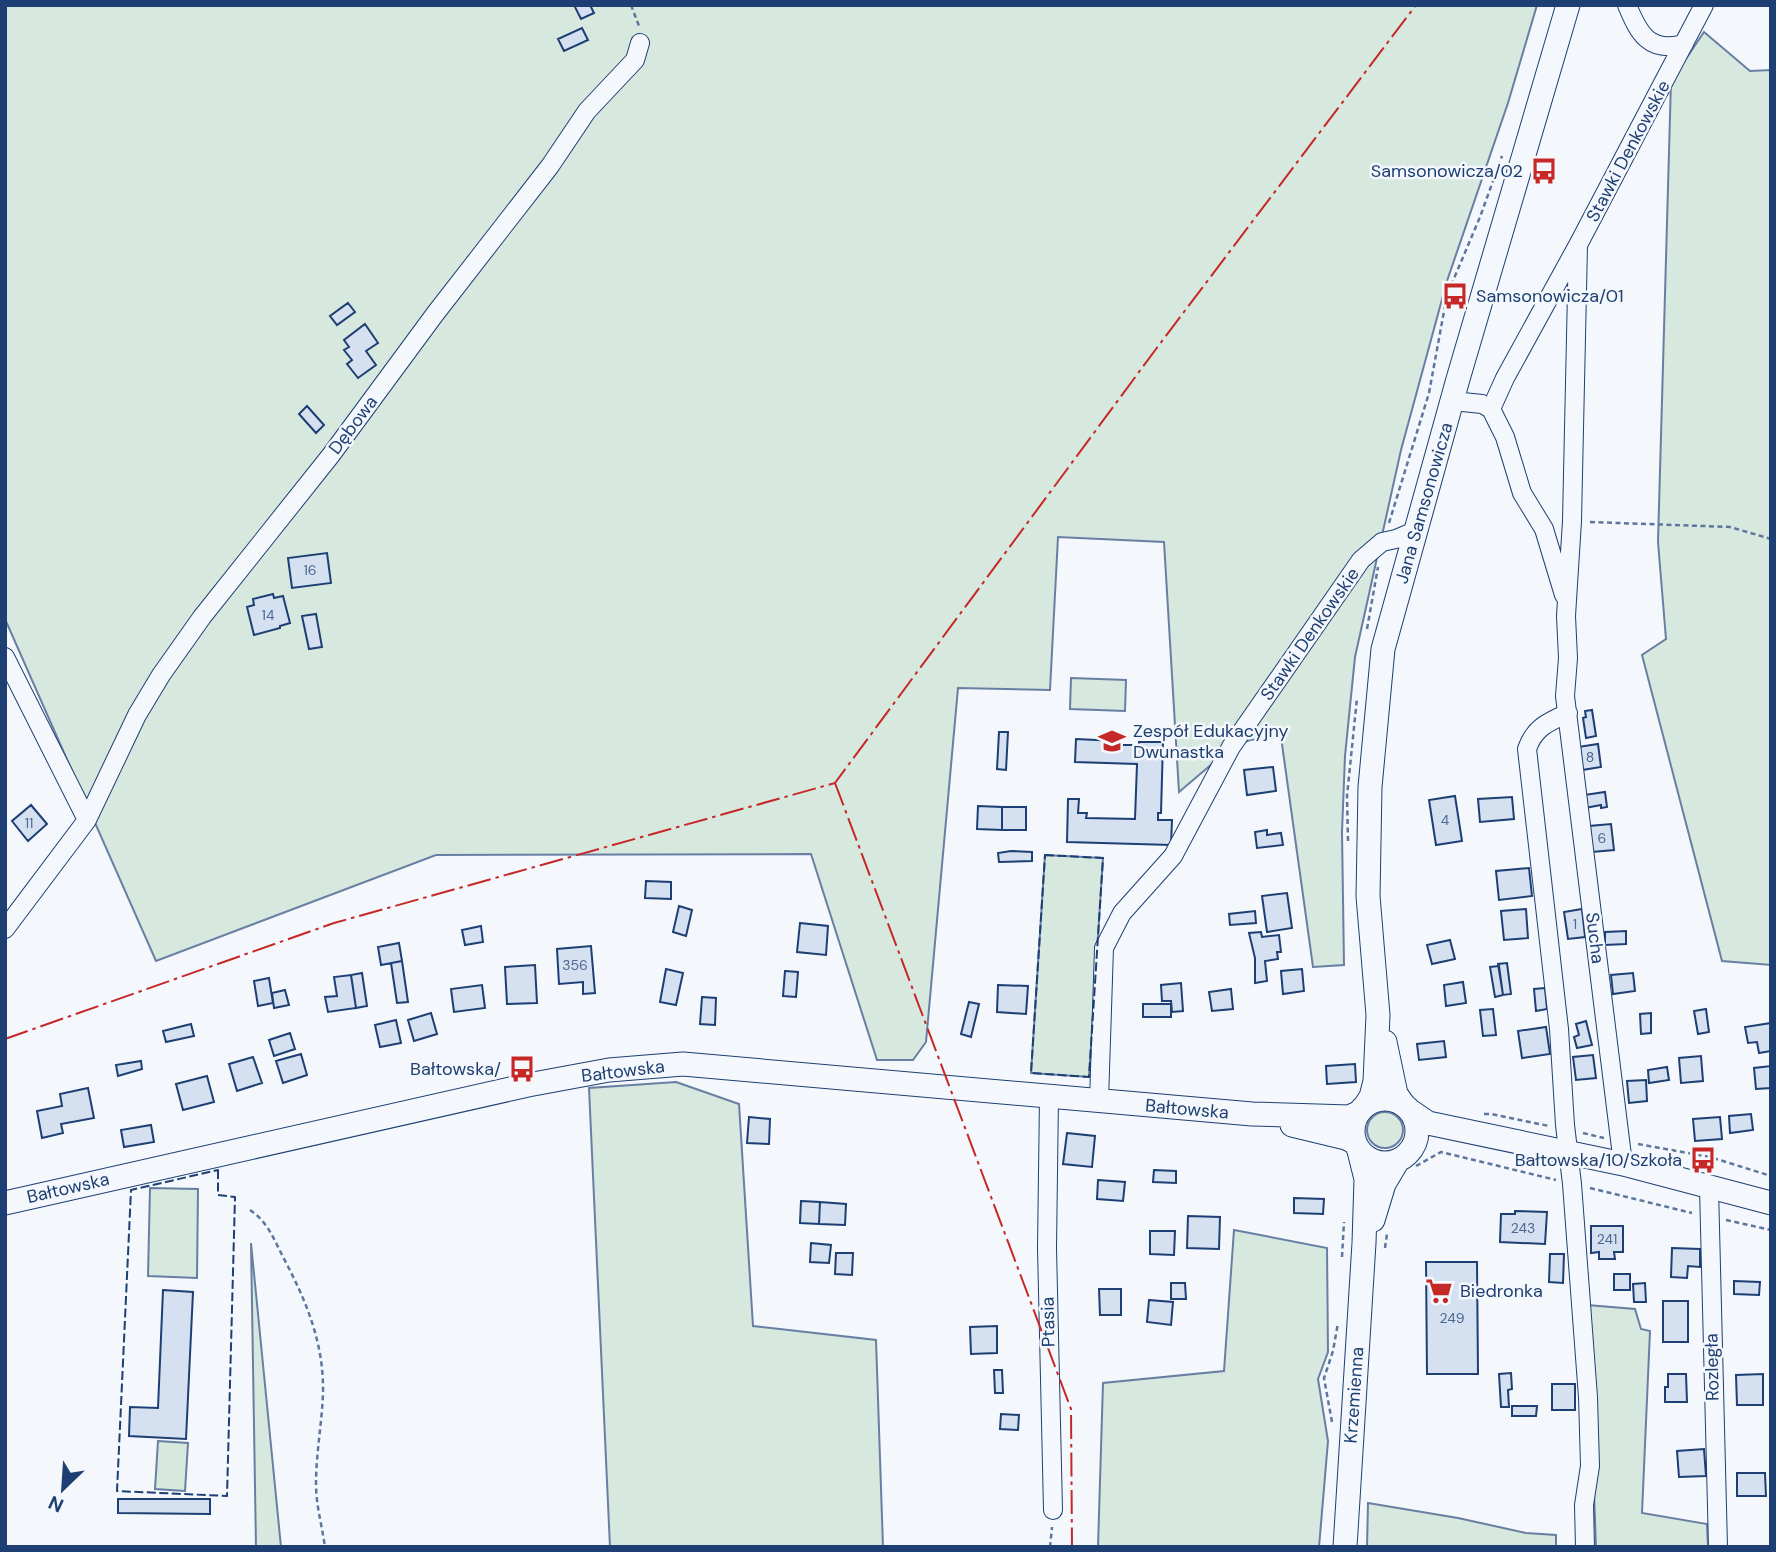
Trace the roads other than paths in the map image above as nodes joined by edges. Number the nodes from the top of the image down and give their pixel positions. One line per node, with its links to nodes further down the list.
1 (1568, 5): 7 (main road, Jana Samsonowicza)
2 (1627, 5): 5 (street)
3 (1703, 5): 5 (street, Stawki Denkowskie)
4 (640, 43): 13 (street, Dębowa)
5 (1684, 44): 6 (street, Stawki Denkowskie)
6 (1578, 245): 8 (street, Stawki Denkowskie); 10 (street)
7 (1453, 401): 8 (street); 9 (main road, Jana Samsonowicza)
8 (1491, 409): 10 (street)
9 (1415, 531): 15 (main road, Jana Samsonowicza); 17 (street, Stawki Denkowskie)
10 (1566, 616): 12 (street, Sucha)
11 (5, 657): 13 (street)
12 (1568, 713): 23 (street); 25 (street, Sucha)
13 (87, 820): 14 (street, Dębowa)
14 (5, 929)
15 (1378, 1016): 18 (main road, Jana Samsonowicza); 19 (main road, Jana Samsonowicza)
16 (1049, 1097): 17 (main road, Bałtowska); 27 (main road, Bałtowska); 30 (street, Ptasia)
17 (1099, 1101): 20 (main road, Bałtowska)
18 (1408, 1108): 19 (main road); 21 (main road); 24 (main road)
19 (1362, 1109): 20 (main road, Bałtowska); 22 (main road)
20 (1252, 1114): 22 (main road, Bałtowska)
21 (1506, 1138): 23 (main road); 24 (main road)
22 (1357, 1147): 24 (main road); 29 (main road, Krzemienna)
23 (1569, 1154): 25 (main road); 32 (street)
24 (1405, 1156): 29 (main road, Krzemienna)
25 (1623, 1164): 26 (main road)
26 (1709, 1188): 28 (main road); 33 (street, Rozległa)
27 (5, 1203)
28 (1771, 1203)
29 (1364, 1243): 31 (main road, Krzemienna)
30 (1053, 1510)
31 (1345, 1547)
32 (1585, 1547)
33 (1718, 1547)

